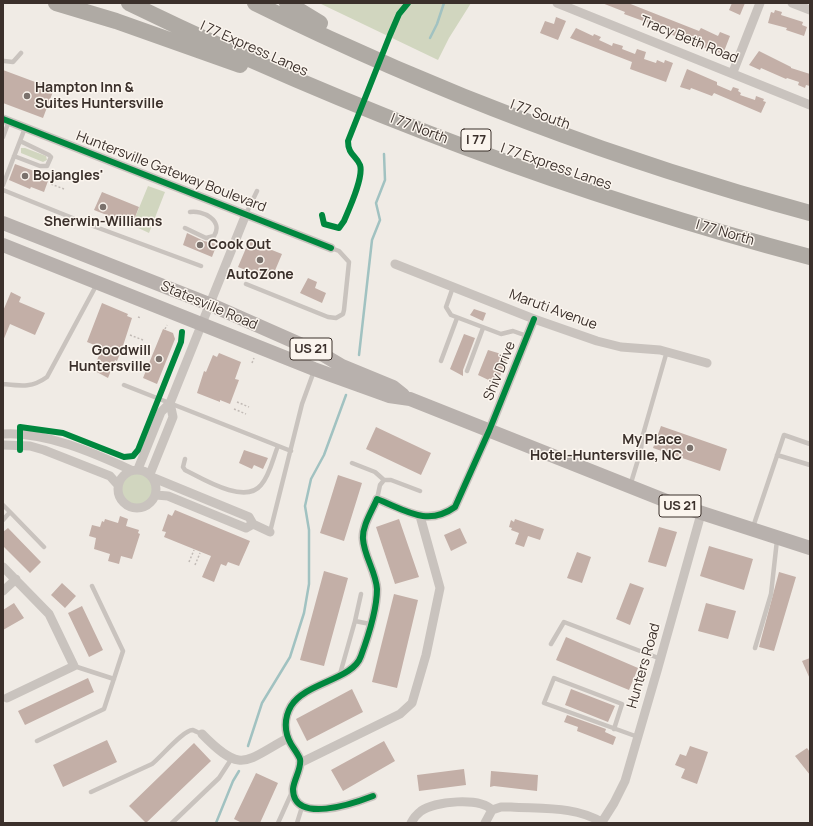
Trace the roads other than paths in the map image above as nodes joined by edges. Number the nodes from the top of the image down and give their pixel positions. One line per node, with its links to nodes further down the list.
1 (56, 3): 15 (highway)
2 (129, 3): 15 (highway, I 77 North / I 77)
3 (154, 3): 32 (highway, I 77 Express Lanes / I 77)
4 (255, 3): 27 (highway, I 77)
5 (280, 3): 11 (highway, I 77 South)
6 (287, 3): 11 (highway)
7 (557, 3): 14 (street, Tracy Beth Road)
8 (760, 3): 14 (street)
9 (792, 3): 10 (street)
10 (810, 10)
11 (320, 23): 25 (highway, I 77 South)
12 (21, 53): 13 (lane)
13 (4, 61)
14 (733, 72): 16 (street, Tracy Beth Road)
15 (329, 93): 34 (highway, I 77 North / I 77)
16 (810, 105)
17 (6, 120): 18 (street, Huntersville Gateway Boulevard); 19 (lane)
18 (25, 128): 20 (lane); 28 (street, Huntersville Gateway Boulevard)
19 (3, 137)
20 (20, 141): 21 (lane); 21 (lane)
21 (14, 156): 22 (lane)
22 (3, 185)
23 (3, 190): 36 (lane)
24 (257, 190): 28 (lane)
25 (810, 202)
26 (190, 212): 30 (lane)
27 (810, 213)
28 (246, 214): 33 (street, Huntersville Gateway Boulevard); 40 (street)
29 (3, 223): 40 (main road, Statesville Road / US 21)
30 (185, 228)
31 (3, 245): 37 (main road, Statesville Road / US 21)
32 (810, 246)
33 (331, 248): 38 (lane)
34 (810, 257)
35 (395, 264): 39 (street, Maruti Avenue)
36 (201, 266)
37 (98, 282): 43 (main road, Statesville Road / US 21); 51 (lane)
38 (246, 284)
39 (454, 287): 41 (lane); 42 (street, Maruti Avenue)
40 (208, 304): 43 (street); 53 (main road, Statesville Road / US 21)
41 (457, 318): 44 (lane); 47 (lane)
42 (534, 319): 45 (street, Shiv Drive); 46 (street, Maruti Avenue)
43 (200, 324): 49 (main road, Statesville Road / US 21); 54 (street)
44 (483, 328): 45 (lane); 50 (lane)
45 (527, 336): 55 (street, Shiv Drive)
46 (667, 351): 48 (street, Maruti Avenue); 69 (lane)
47 (441, 361)
48 (707, 363)
49 (314, 369): 53 (main road, Statesville Road / US 21); 60 (lane)
50 (467, 371)
51 (3, 384)
52 (124, 385): 54 (lane)
53 (410, 399): 55 (main road, Statesville Road / US 21)
54 (170, 403): 59 (lane); 65 (street); 66 (street)
55 (489, 431): 69 (main road, Statesville Road / US 21); 76 (street, Shiv Drive)
56 (3, 434): 65 (street)
57 (810, 444): 61 (lane)
58 (3, 445): 68 (street)
59 (278, 446): 60 (lane); 62 (lane)
60 (291, 450): 80 (lane)
61 (776, 455): 64 (lane); 79 (lane)
62 (185, 459)
63 (352, 463): 67 (lane)
64 (810, 465)
65 (135, 470): 66 (street); 68 (street)
66 (152, 476): 71 (street); 78 (street)
67 (384, 480): 70 (lane); 72 (lane)
68 (118, 485): 71 (street)
69 (630, 487): 75 (main road, Statesville Road / US 21)
70 (420, 491)
71 (156, 495): 78 (street)
72 (377, 499): 76 (street); 90 (street)
73 (3, 505): 74 (lane)
74 (10, 512): 77 (lane); 82 (lane)
75 (701, 514): 79 (main road, Statesville Road / US 21); 93 (street, Hunters Road)
76 (420, 516): 104 (street)
77 (3, 520)
78 (253, 524): 80 (street)
79 (752, 530): 81 (main road, Statesville Road / US 21)
80 (270, 532)
81 (777, 538): 83 (main road, Statesville Road / US 21); 92 (lane)
82 (44, 547)
83 (810, 548)
84 (3, 567): 85 (street)
85 (16, 579): 87 (street); 94 (street)
86 (92, 586): 96 (lane)
87 (3, 591)
88 (361, 594): 89 (lane)
89 (355, 621): 90 (lane); 95 (lane)
90 (370, 624): 95 (street)
91 (551, 644): 93 (lane)
92 (755, 648)
93 (661, 659): 100 (street, Hunters Road)
94 (74, 666): 96 (lane); 97 (street)
95 (340, 675): 101 (street)
96 (114, 679): 102 (lane)
97 (7, 698)
98 (614, 729): 98 (lane); 100 (lane)
99 (202, 734): 103 (street); 106 (lane)
100 (638, 737): 115 (street, Hunters Road)
101 (288, 738): 103 (street); 104 (street)
102 (37, 741)
103 (232, 758): 110 (lane)
104 (300, 763): 105 (street)
105 (293, 790): 108 (street); 111 (lane)
106 (91, 792)
107 (373, 796): 108 (street)
108 (302, 807): 112 (lane)
109 (492, 810): 113 (street); 114 (street); 115 (street, Hunters Road)
110 (172, 823)
111 (278, 823)
112 (297, 823)
113 (411, 823)
114 (485, 823)
115 (603, 823)

